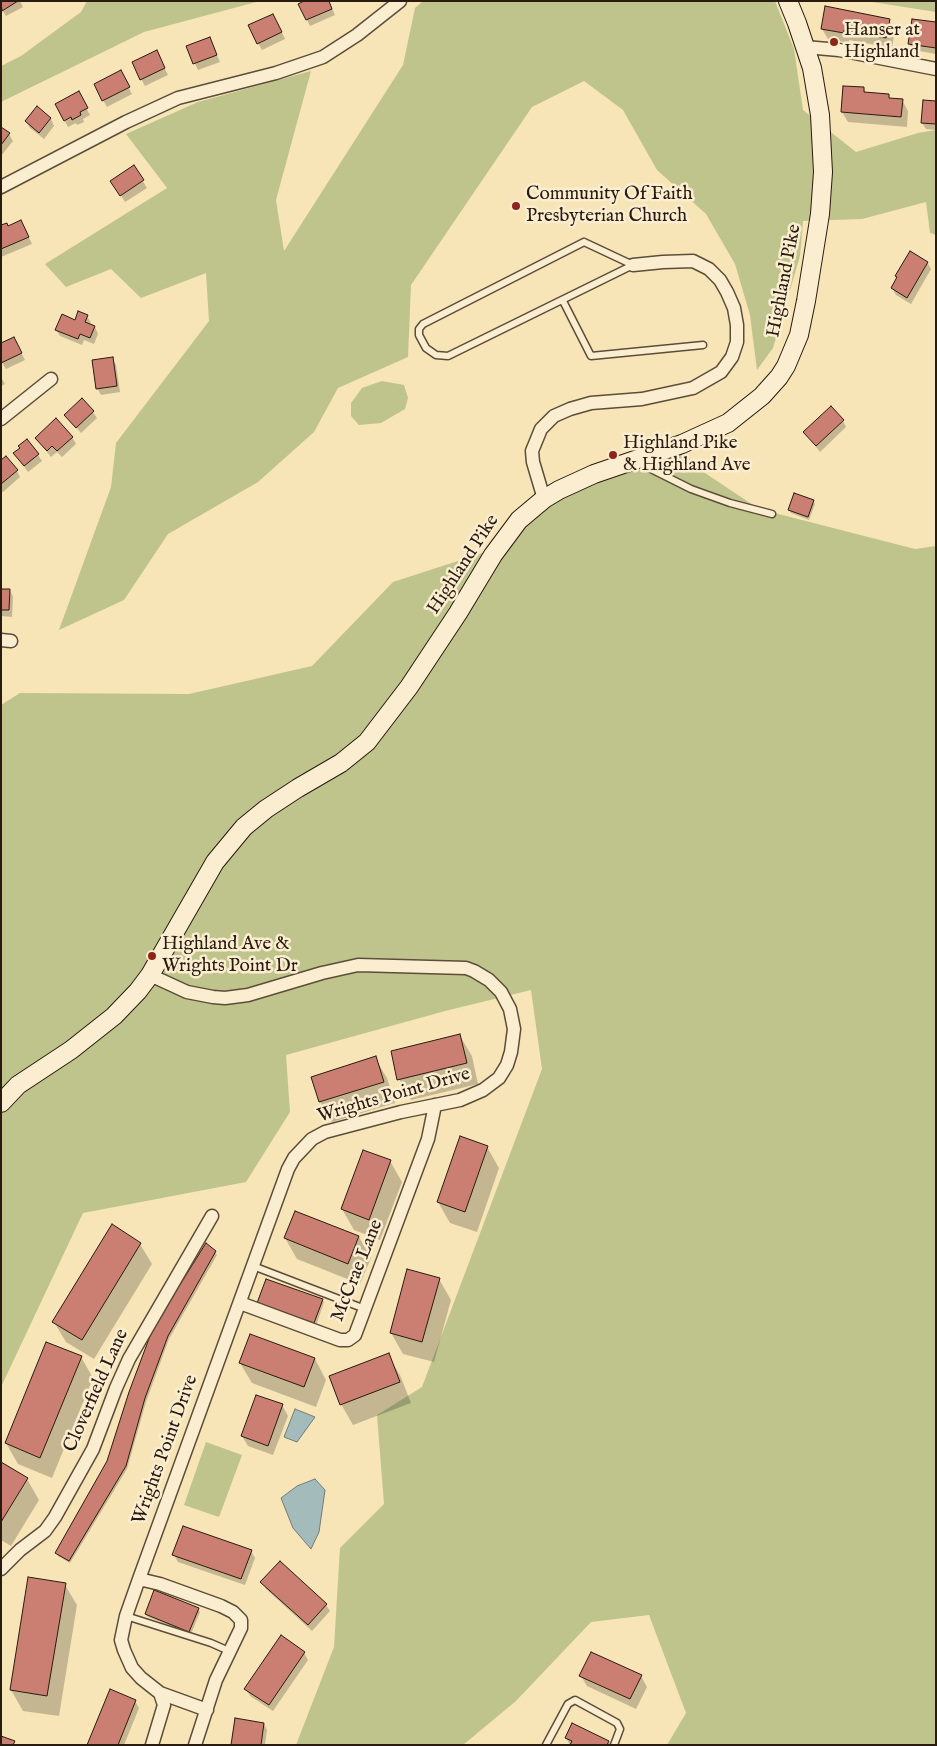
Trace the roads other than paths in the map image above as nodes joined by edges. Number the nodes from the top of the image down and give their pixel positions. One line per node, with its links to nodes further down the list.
1 (400, 1): 5 (street)
2 (788, 1): 3 (street, Highland Pike)
3 (805, 47): 4 (street); 11 (street, Highland Pike)
4 (936, 70)
5 (1, 187)
6 (633, 265): 7 (lane); 7 (lane); 12 (street)
7 (563, 301): 8 (lane)
8 (703, 345)
9 (51, 379): 10 (street)
10 (1, 419)
11 (634, 460): 12 (street, Highland Pike); 13 (lane)
12 (544, 499): 14 (street, Highland Pike)
13 (772, 514)
14 (150, 975): 15 (street, Highland Pike); 16 (street, Wrights Point Drive)
15 (2, 1101)
16 (435, 1105): 18 (street, Wrights Point Drive); 20 (street, McCrae Lane)
17 (212, 1216): 21 (street, Cloverfield Lane)
18 (253, 1266): 19 (street, Wrights Point Drive); 20 (lane)
19 (240, 1303): 20 (street, McCrae Lane); 22 (street, Wrights Point Drive)
20 (366, 1309)
21 (1, 1569)
22 (139, 1579): 23 (street, Wrights Point Drive); 24 (street)
23 (126, 1616): 24 (lane); 25 (street, Wrights Point Drive)
24 (229, 1651): 26 (street)
25 (160, 1693): 26 (street, Wrights Point Drive); 27 (street)
26 (207, 1710): 28 (street)
27 (152, 1745)
28 (195, 1745)
29 (546, 1745): 30 (lane)
30 (614, 1745)

